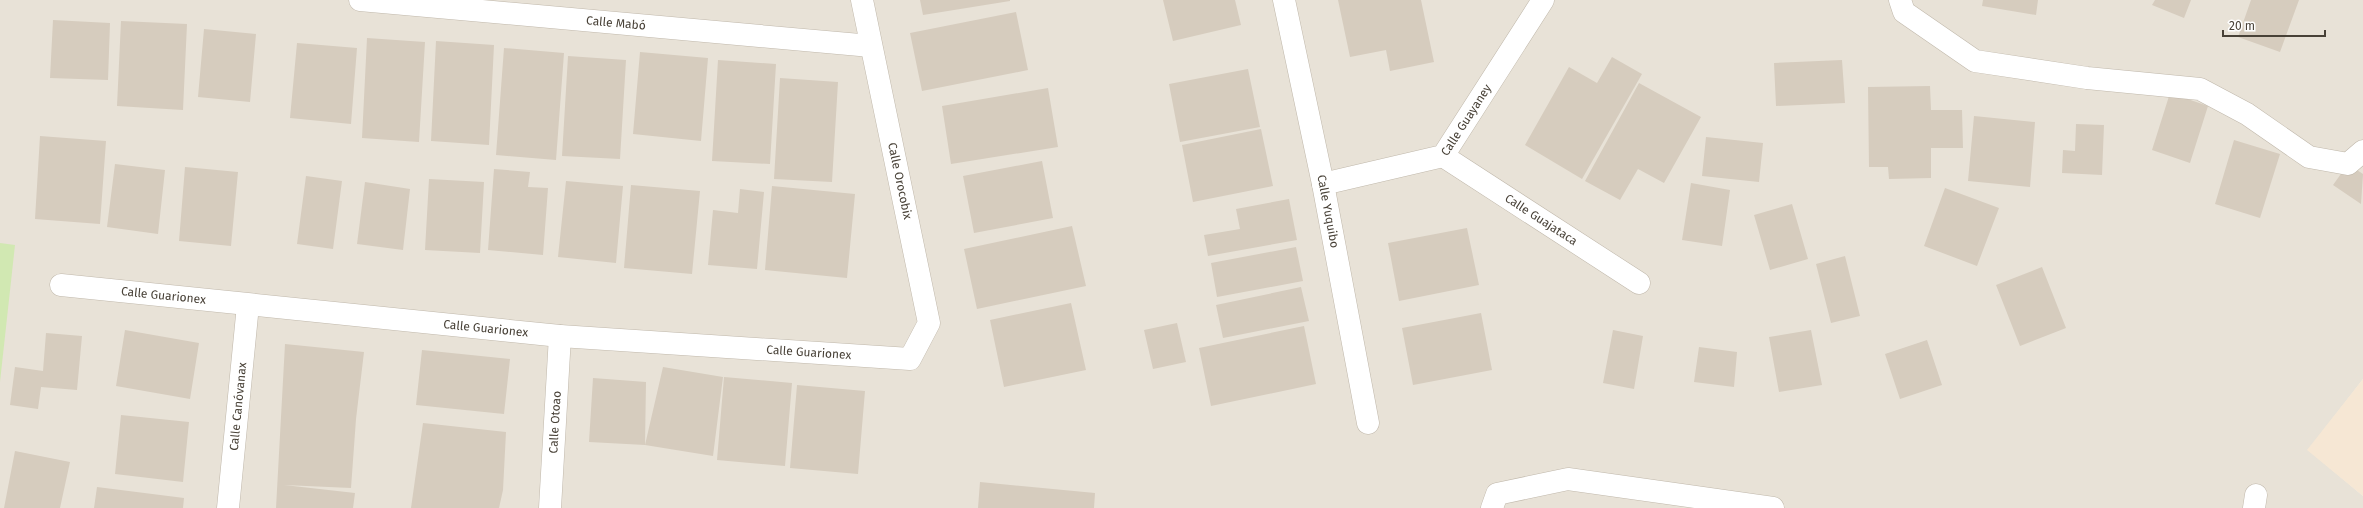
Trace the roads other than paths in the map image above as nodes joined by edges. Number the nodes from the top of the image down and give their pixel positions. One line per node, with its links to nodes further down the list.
1 (360, 0): 6 (street, Calle Mabó)
2 (862, 0): 6 (street, Calle Orocobix)
3 (1284, 0): 9 (street, Calle Yuquibo)
4 (1543, 0): 8 (street, Calle Guayaney)
5 (1900, 0): 7 (street)
6 (871, 46): 14 (street, Calle Orocobix)
7 (2363, 151)
8 (1443, 156): 9 (street, Calle Guayaney); 10 (street, Calle Guajataca)
9 (1323, 184): 15 (street, Calle Yuquibo)
10 (1639, 283)
11 (61, 285): 12 (street, Calle Guarionex)
12 (248, 305): 13 (street, Calle Guarionex); 16 (street, Calle Canóvanax)
13 (560, 336): 14 (street, Calle Guarionex); 17 (street, Calle Otoao)
14 (910, 359)
15 (1368, 423)
16 (228, 508)
17 (550, 508)
18 (1492, 508): 19 (street)
19 (1773, 508)

